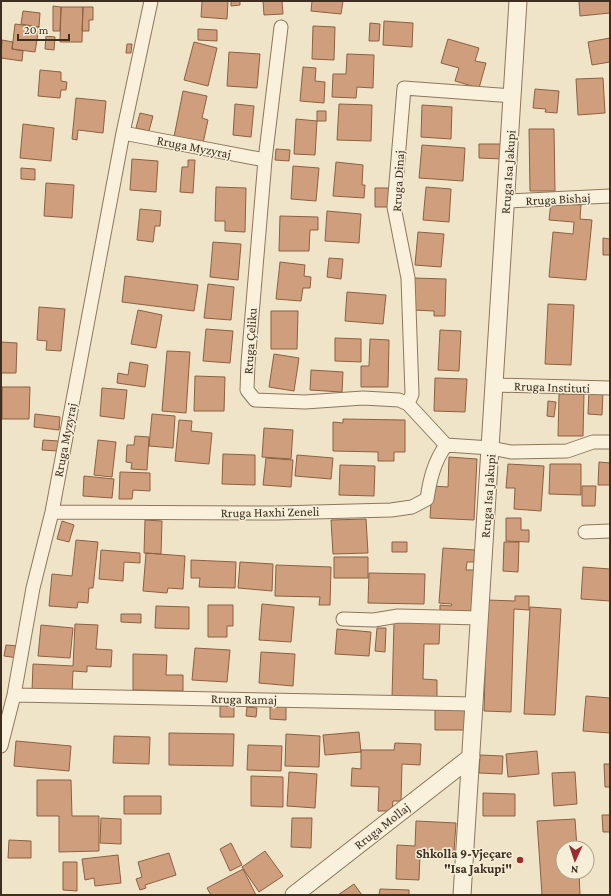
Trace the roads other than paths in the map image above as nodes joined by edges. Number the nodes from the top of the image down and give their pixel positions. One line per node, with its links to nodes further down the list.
1 (151, 1): 5 (street, Rruga Myzyraj)
2 (518, 1): 4 (street, Rruga Isa Jakupi)
3 (281, 27): 6 (street, Rruga Çeliku)
4 (513, 96): 8 (street, Rruga Isa Jakupi); 11 (street, Rruga Dinaj)
5 (123, 133): 6 (street, Rruga Myzyraj); 15 (street, Rruga Myzyraj)
6 (265, 160): 11 (street, Rruga Çeliku)
7 (610, 196): 8 (street, Rruga Bishaj)
8 (506, 201): 9 (street, Rruga Isa Jakupi)
9 (495, 385): 10 (street, Rruga Instituti); 14 (street, Rruga Isa Jakupi)
10 (610, 388)
11 (408, 404): 13 (street)
12 (610, 442): 14 (street)
13 (446, 445): 14 (street); 15 (street, Rruga Haxhi Zeneli)
14 (491, 448): 18 (street, Rruga Isa Jakupi)
15 (52, 512): 20 (street, Rruga Myzyraj)
16 (610, 531): 17 (street)
17 (585, 532)
18 (480, 618): 19 (street); 21 (street, Rruga Isa Jakupi)
19 (343, 619)
20 (14, 695): 21 (street, Rruga Ramaj); 22 (street, Rruga Myzyraj)
21 (474, 704): 23 (street, Rruga Isa Jakupi)
22 (1, 746)
23 (471, 757): 24 (street, Rruga Mollaj); 25 (street, Rruga Isa Jakupi)
24 (294, 895)
25 (462, 895)

